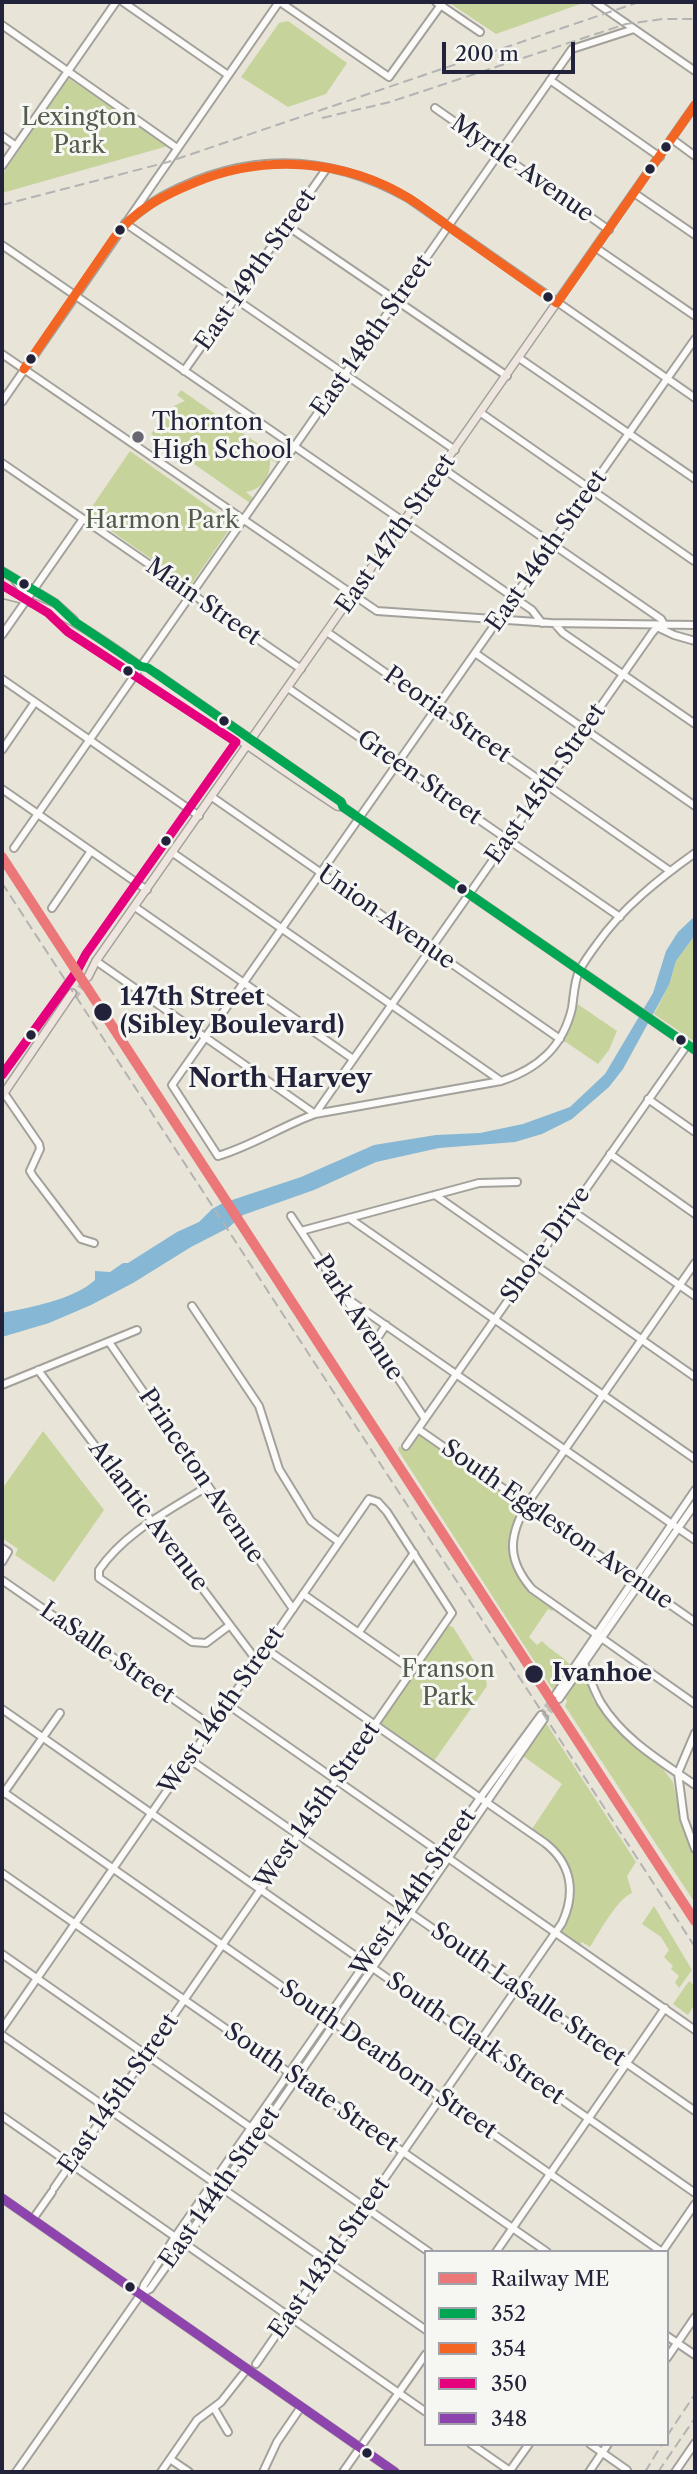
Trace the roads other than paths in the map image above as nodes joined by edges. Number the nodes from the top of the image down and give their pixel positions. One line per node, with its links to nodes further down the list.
1 (116, 2): 10 (street)
2 (123, 2): 11 (street)
3 (279, 2): 5 (street); 11 (street)
4 (595, 2): 7 (street)
5 (440, 3): 8 (street)
6 (2, 25): 10 (street)
7 (634, 29): 9 (street); 12 (street, East 148th Street)
8 (480, 32)
9 (695, 71)
10 (68, 72): 17 (street); 18 (street)
11 (228, 75): 18 (street)
12 (550, 80): 19 (street, East 148th Street); 21 (street)
13 (695, 105): 16 (main road, East 147th Street)
14 (435, 108): 19 (street, Myrtle Avenue)
15 (2, 136): 17 (street)
16 (671, 139): 20 (street); 21 (main road, East 147th Street)
17 (16, 146): 22 (street)
18 (177, 148): 25 (street)
19 (500, 153): 27 (street, East 148th Street); 28 (street, Myrtle Avenue)
20 (695, 156)
21 (660, 157): 24 (main road, East 147th Street)
22 (2, 166)
23 (327, 168): 25 (street); 26 (street, East 149th Street); 27 (street)
24 (634, 193): 28 (main road, East 147th Street); 29 (street)
25 (125, 223): 32 (street); 33 (street)
26 (286, 225): 33 (street, East 149th Street); 34 (street)
27 (449, 227): 34 (street, East 148th Street); 35 (street)
28 (609, 230): 31 (main road, East 147th Street)
29 (695, 235)
30 (2, 245): 32 (street)
31 (596, 248): 35 (main road, East 147th Street); 36 (street, Myrtle Avenue)
32 (74, 296): 40 (street); 41 (street)
33 (236, 298): 41 (street, East 149th Street); 42 (street)
34 (397, 301): 42 (street, East 148th Street); 43 (street)
35 (557, 303): 39 (main road, East 147th Street); 44 (street)
36 (695, 316)
37 (695, 339): 44 (street, East 146th Street)
38 (2, 354): 40 (street)
39 (519, 358): 43 (main road, East 147th Street); 48 (street)
40 (24, 369): 46 (street); 56 (street)
41 (184, 371): 49 (street)
42 (345, 373): 49 (street, East 148th Street); 50 (street)
43 (507, 376): 47 (main road, East 147th Street)
44 (668, 378): 45 (street); 48 (street, East 146th Street)
45 (695, 397)
46 (2, 402)
47 (481, 413): 50 (main road, East 147th Street); 54 (street)
48 (629, 433): 53 (street); 54 (street, East 146th Street)
49 (294, 447): 56 (street, East 148th Street); 57 (street)
50 (455, 450): 52 (main road, East 147th Street)
51 (2, 463): 55 (street, Main Street)
52 (442, 468): 57 (main road, East 147th Street); 58 (street)
53 (695, 479)
54 (590, 489): 58 (street, East 146th Street); 59 (street)
55 (83, 519): 62 (street); 64 (street, Main Street)
56 (243, 520): 64 (street, East 148th Street); 65 (street)
57 (404, 523): 65 (main road, East 147th Street); 66 (street)
58 (552, 544): 66 (street, East 146th Street); 73 (street)
59 (694, 561)
60 (2, 571): 61 (street)
61 (15, 580): 62 (street); 67 (street)
62 (33, 589): 67 (street); 69 (street)
63 (2, 594): 67 (main road)
64 (191, 594): 78 (street, East 148th Street); 79 (street, Main Street)
65 (352, 596): 68 (street); 74 (main road, East 147th Street)
66 (514, 598): 68 (street, East 146th Street); 70 (street)
67 (28, 600): 69 (main road); 75 (street)
68 (498, 620): 70 (street); 77 (street, East 146th Street)
69 (75, 622): 78 (main road)
70 (542, 623): 71 (street)
71 (555, 624): 73 (street); 80 (street)
72 (695, 625): 73 (street)
73 (661, 626): 76 (street); 80 (street, East 145th Street)
74 (327, 632): 79 (main road, East 147th Street); 84 (street, Peoria Street)
75 (2, 635)
76 (695, 641)
77 (475, 653): 84 (street, East 146th Street); 86 (street)
78 (140, 666): 87 (street, East 148th Street); 88 (main road)
79 (301, 669): 82 (main road, East 147th Street)
80 (623, 674): 85 (street); 86 (street, East 145th Street)
81 (2, 679): 83 (street)
82 (288, 688): 88 (main road, East 147th Street); 90 (street, Green Street)
83 (35, 702): 87 (street); 89 (street)
84 (437, 708): 90 (street, East 146th Street); 91 (street, Peoria Street)
85 (695, 724)
86 (584, 729): 91 (street, East 145th Street); 94 (street)
87 (89, 739): 95 (street, East 148th Street); 96 (street)
88 (250, 742): 93 (main road, East 147th Street); 97 (main road)
89 (2, 750)
90 (399, 763): 97 (street, East 146th Street); 98 (street, Green Street)
91 (546, 784): 98 (street, East 145th Street); 103 (street, Peoria Street)
92 (2, 789): 95 (street)
93 (212, 797): 96 (main road, East 147th Street); 104 (street, Union Avenue)
94 (695, 806)
95 (37, 814): 99 (street, East 148th Street); 100 (street)
96 (199, 816): 101 (main road, East 147th Street)
97 (360, 818): 104 (street, East 146th Street); 106 (main road)
98 (507, 839): 106 (street, East 145th Street); 109 (street, Green Street)
99 (14, 848)
100 (91, 851): 105 (street); 108 (street)
101 (173, 853): 105 (main road, East 147th Street); 110 (street)
102 (695, 853): 103 (street)
103 (670, 871): 109 (street)
104 (322, 873): 110 (street, East 146th Street); 111 (street, Union Avenue)
105 (147, 890): 107 (main road, East 147th Street)
106 (469, 894): 111 (street, East 145th Street); 113 (main road)
107 (135, 907): 112 (main road, East 147th Street); 115 (street)
108 (52, 908)
109 (620, 917): 113 (street)
110 (283, 928): 115 (street, East 146th Street); 117 (street)
111 (430, 949): 117 (street, East 145th Street); 119 (street, Union Avenue)
112 (96, 961): 114 (main road, East 147th Street); 118 (street)
113 (580, 971): 119 (street); 120 (main road)
114 (87, 975)
115 (244, 983): 118 (street, East 146th Street); 122 (street)
116 (73, 995): 124 (main road)
117 (391, 1004): 122 (street, East 145th Street); 123 (street)
118 (206, 1038): 126 (street); 126 (street, East 146th Street)
119 (560, 1039): 123 (street)
120 (687, 1045): 121 (main road); 125 (street, Shore Drive)
121 (695, 1050)
122 (353, 1059): 126 (street, East 145th Street)
123 (501, 1081): 126 (street)
124 (3, 1095): 136 (street)
125 (648, 1100): 127 (street); 128 (street, Shore Drive)
126 (315, 1114)
127 (695, 1132)
128 (610, 1154): 131 (street, Shore Drive); 132 (street)
129 (517, 1182): 130 (street)
130 (435, 1195): 134 (street); 138 (street)
131 (571, 1210): 138 (street, Shore Drive); 139 (street)
132 (695, 1214)
133 (291, 1216): 135 (street, Park Avenue)
134 (349, 1218): 135 (street); 143 (street)
135 (301, 1231): 140 (street, Park Avenue)
136 (94, 1243)
137 (695, 1263): 139 (street)
138 (533, 1264): 143 (street, Shore Drive); 146 (street)
139 (680, 1285): 141 (street); 146 (street)
140 (342, 1295): 144 (street); 148 (street, Park Avenue)
141 (695, 1296)
142 (192, 1306): 166 (street)
143 (495, 1319): 150 (street, Shore Drive); 153 (street)
144 (386, 1325): 148 (street); 150 (street)
145 (137, 1330): 147 (street)
146 (641, 1340): 151 (street); 153 (street)
147 (109, 1342): 149 (street); 159 (street, Princeton Avenue)
148 (374, 1343): 154 (street, Park Avenue)
149 (38, 1370): 152 (street); 163 (street, Atlantic Avenue)
150 (457, 1374): 154 (street, Shore Drive); 157 (street)
151 (695, 1377)
152 (2, 1385)
153 (603, 1395): 157 (street); 158 (street)
154 (425, 1419): 155 (street, Shore Drive)
155 (418, 1429): 156 (street, Shore Drive); 161 (street, South Eggleston Avenue)
156 (406, 1446)
157 (565, 1449): 161 (street); 164 (street)
158 (695, 1459)
159 (208, 1486): 163 (street); 173 (street, Princeton Avenue)
160 (695, 1490): 164 (street)
161 (527, 1504): 171 (street, South Eggleston Avenue); 177 (street)
162 (695, 1504): 164 (street)
163 (151, 1520): 175 (street, Atlantic Avenue); 175 (street)
164 (675, 1526): 165 (street); 171 (street)
165 (695, 1540)
166 (339, 1542): 168 (street, West 146th Street); 172 (street, West 146th Street)
167 (5, 1550): 169 (street)
168 (414, 1553): 176 (street); 182 (street, West 145th Street)
169 (2, 1562)
170 (2, 1580): 189 (street, LaSalle Street)
171 (637, 1581): 174 (street, South Eggleston Avenue); 177 (street)
172 (303, 1594): 173 (street, West 146th Street); 176 (street)
173 (293, 1609): 178 (street, West 146th Street)
174 (695, 1622)
175 (230, 1625): 180 (street, Atlantic Avenue)
176 (359, 1632): 182 (street)
177 (599, 1636): 179 (street); 181 (street); 183 (street)
178 (265, 1649): 180 (street, West 146th Street); 188 (street, East 143rd Street)
179 (582, 1653): 181 (street); 181 (street)
180 (257, 1661): 184 (street, West 146th Street)
181 (584, 1663): 194 (street)
182 (412, 1670): 188 (street, West 145th Street)
183 (695, 1703)
184 (227, 1704): 189 (street, West 146th Street); 195 (street)
185 (2, 1710): 191 (street, South Clark Street)
186 (60, 1713): 191 (street)
187 (543, 1717): 192 (street, West 144th Street)
188 (374, 1725): 195 (street, West 145th Street); 198 (street, East 143rd Street)
189 (212, 1726): 193 (street, West 146th Street)
190 (695, 1733): 194 (street)
191 (43, 1738): 197 (street); 200 (street, South Clark Street)
192 (516, 1755): 198 (street, West 144th Street); 199 (street, West 144th Street)
193 (189, 1759): 200 (street, West 146th Street); 201 (street, South LaSalle Street)
194 (678, 1773): 196 (street); 202 (street)
195 (336, 1780): 201 (street, West 145th Street); 203 (street)
196 (695, 1785)
197 (2, 1793): 204 (street, South Dearborn Street)
198 (480, 1798): 199 (street, East 143rd Street); 203 (street, West 144th Street)
199 (487, 1803): 203 (street, West 144th Street); 210 (street, East 143rd Street)
200 (152, 1813): 204 (street, West 146th Street); 206 (street, South Clark Street)
201 (298, 1835): 206 (street, West 145th Street); 207 (street, South LaSalle Street)
202 (695, 1849)
203 (445, 1855): 207 (street, West 144th Street); 208 (street, West 144th Street); 210 (street)
204 (113, 1868): 209 (street, West 146th Street); 211 (street, South Dearborn Street)
205 (2, 1873): 209 (street, South State Street)
206 (260, 1889): 211 (street, West 145th Street); 213 (street, South Clark Street)
207 (404, 1908): 208 (street, South LaSalle Street); 213 (street, West 144th Street)
208 (411, 1913): 214 (street, West 144th Street); 216 (street, South LaSalle Street)
209 (75, 1924): 215 (street); 217 (street, South State Street)
210 (556, 1932): 216 (street, East 143rd Street); 218 (street)
211 (222, 1944): 217 (street, West 145th Street); 219 (street, South Dearborn Street)
212 (2, 1954): 215 (street)
213 (366, 1963): 214 (street, South Clark Street); 219 (street, West 144th Street)
214 (373, 1968): 220 (street, West 144th Street); 224 (street, South Clark Street)
215 (37, 1979): 221 (street); 225 (street)
216 (518, 1987): 224 (street, East 143rd Street); 226 (street, South LaSalle Street)
217 (184, 1999): 225 (street, East 145th Street); 227 (street, South State Street)
218 (664, 2008): 222 (street); 226 (street)
219 (328, 2018): 220 (street, South Dearborn Street); 227 (street, West 144th Street)
220 (335, 2023): 228 (street, West 144th Street); 229 (street, South Dearborn Street)
221 (2, 2029)
222 (695, 2029)
223 (2, 2035): 230 (street)
224 (480, 2042): 229 (street, East 143rd Street); 233 (street, South Clark Street)
225 (146, 2054): 230 (street, East 145th Street); 234 (street)
226 (627, 2063): 231 (street, South LaSalle Street); 233 (street)
227 (290, 2073): 228 (street, South State Street); 234 (street, East 144th Street)
228 (297, 2078): 235 (street, East 144th Street); 236 (street, South State Street)
229 (441, 2097): 236 (street, East 143rd Street); 238 (street, South Dearborn Street)
230 (108, 2109): 237 (street, East 145th Street); 239 (street)
231 (695, 2111)
232 (2, 2116): 237 (street)
233 (589, 2118): 238 (street); 241 (street, South Clark Street)
234 (251, 2128): 235 (street); 239 (street, East 144th Street)
235 (259, 2133): 240 (street, East 144th Street); 244 (street)
236 (403, 2152): 244 (street, East 143rd Street); 246 (street, South State Street)
237 (71, 2164): 245 (street, East 145th Street); 247 (street)
238 (550, 2173): 246 (street); 252 (street, South Dearborn Street)
239 (213, 2182): 240 (street); 247 (street, East 144th Street)
240 (221, 2188): 248 (street, East 144th Street); 254 (street)
241 (695, 2193)
242 (2, 2198): 245 (main road)
243 (695, 2204): 253 (street)
244 (365, 2207): 249 (street); 254 (street, East 143rd Street)
245 (33, 2219): 255 (main road)
246 (513, 2228): 250 (street); 251 (street, South State Street)
247 (175, 2237): 248 (street); 255 (street, East 144th Street)
248 (183, 2243): 255 (street, East 144th Street); 256 (street)
249 (426, 2250)
250 (497, 2250)
251 (544, 2250)
252 (659, 2250)
253 (663, 2250)
254 (327, 2262): 256 (street, East 143rd Street); 258 (street)
255 (141, 2294): 265 (main road); 280 (street, East 144th Street)
256 (289, 2317): 264 (street, East 143rd Street); 266 (street)
257 (695, 2317): 260 (street)
258 (424, 2329)
259 (669, 2337): 260 (street)
260 (678, 2343): 261 (street); 262 (street)
261 (669, 2355)
262 (695, 2355)
263 (424, 2357): 266 (street)
264 (256, 2364)
265 (247, 2369): 267 (main road); 268 (street)
266 (398, 2393): 269 (street); 276 (street)
267 (301, 2407): 276 (main road); 283 (street)
268 (214, 2408): 270 (street); 278 (street)
269 (424, 2411)
270 (228, 2432)
271 (695, 2443): 288 (street)
272 (474, 2446): 286 (street)
273 (528, 2446): 286 (street)
274 (593, 2446): 277 (street)
275 (607, 2446): 277 (street)
276 (360, 2448): 284 (street); 285 (main road)
277 (602, 2453): 279 (street); 287 (street)
278 (170, 2459): 281 (street); 282 (street)
279 (627, 2470)
280 (16, 2472)
281 (161, 2472)
282 (189, 2472)
283 (263, 2472)
284 (343, 2472)
285 (394, 2472)
286 (510, 2472)
287 (589, 2472)
288 (675, 2472)

